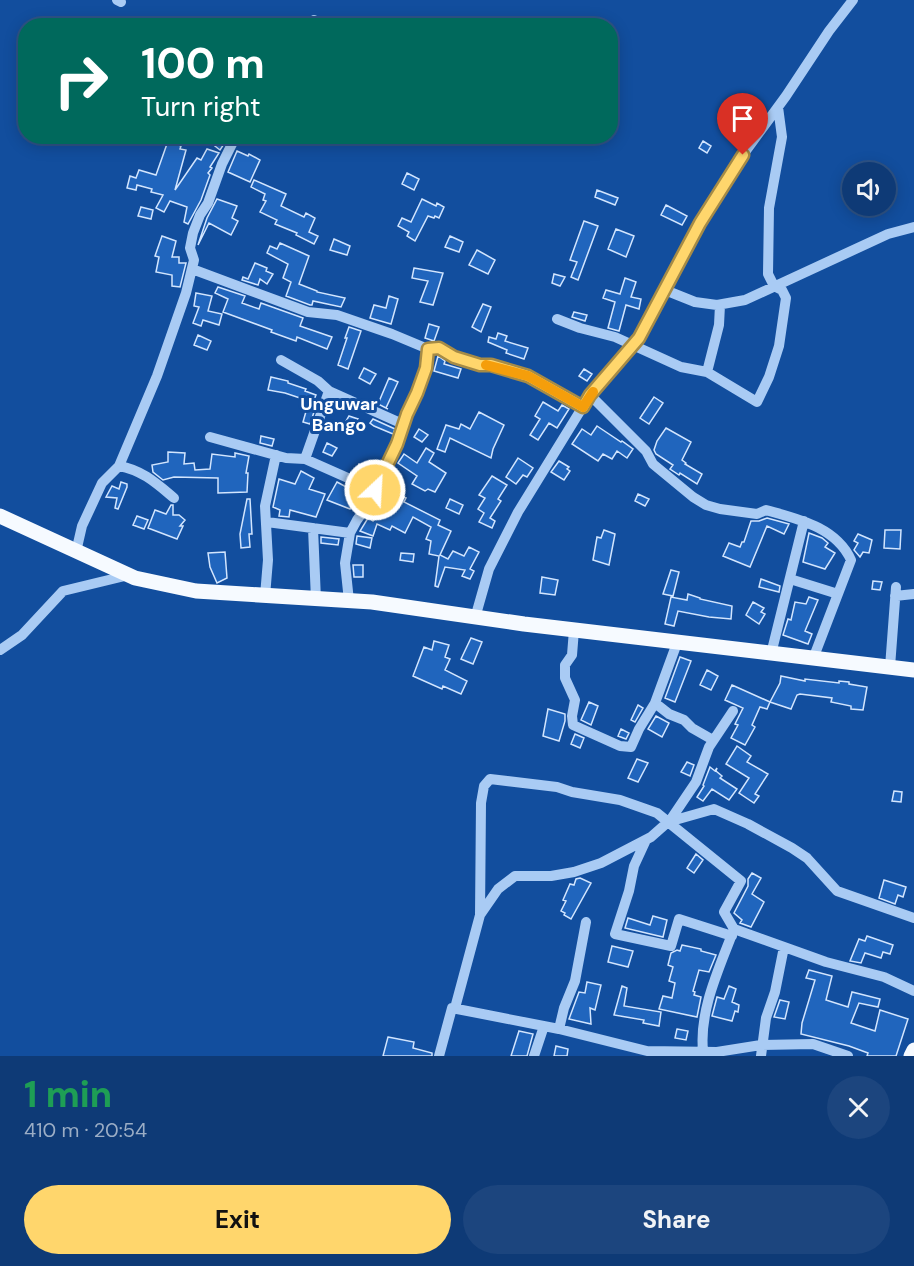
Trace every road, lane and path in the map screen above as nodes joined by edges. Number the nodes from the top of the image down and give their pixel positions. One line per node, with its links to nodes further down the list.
1 (853, 0): 2 (street)
2 (778, 107): 6 (street); 7 (street)
3 (232, 144): 5 (street)
4 (914, 227): 6 (street)
5 (192, 269): 11 (street); 21 (street)
6 (774, 286): 8 (street); 13 (street)
7 (665, 290): 8 (street); 10 (street)
8 (720, 305): 13 (street)
9 (556, 318): 10 (street)
10 (633, 345): 13 (street); 15 (street)
11 (428, 349): 16 (street); 17 (street)
12 (281, 360): 14 (street)
13 (707, 372)
14 (329, 391): 17 (street); 20 (street)
15 (590, 395): 16 (street); 25 (street)
16 (583, 407): 37 (street)
17 (405, 425): 22 (street)
18 (210, 437): 19 (street)
19 (276, 455): 20 (street); 26 (street)
20 (305, 459): 22 (street)
21 (119, 465): 23 (street); 29 (street)
22 (375, 490): 28 (street)
23 (174, 498)
24 (0, 516): 29 (main road)
25 (804, 521): 31 (street); 32 (street)
26 (267, 522): 27 (street); 34 (street)
27 (313, 528): 28 (street); 35 (street)
28 (350, 533): 36 (street)
29 (76, 552): 30 (main road)
30 (129, 575): 34 (main road); 40 (street)
31 (789, 579): 32 (street); 41 (street)
32 (838, 594): 42 (street)
33 (914, 594): 43 (street)
34 (265, 597): 35 (main road)
35 (316, 600): 36 (main road)
36 (349, 602): 37 (main road)
37 (475, 618): 38 (main road)
38 (574, 630): 39 (main road); 45 (street)
39 (677, 643): 41 (main road); 45 (street)
40 (0, 650)
41 (771, 654): 42 (main road)
42 (813, 659): 43 (main road)
43 (890, 668): 44 (main road)
44 (914, 670)
45 (655, 704): 47 (street)
46 (733, 711): 47 (street)
47 (713, 740): 48 (street)
48 (669, 822): 49 (street); 50 (street); 51 (street); 53 (street)
49 (646, 840): 50 (street); 53 (street)
50 (480, 915): 56 (street)
51 (914, 918)
52 (586, 922): 58 (street)
53 (733, 932): 54 (street); 60 (street)
54 (784, 947): 55 (street); 61 (street)
55 (914, 991)
56 (455, 1008): 57 (street); 64 (street)
57 (544, 1026): 58 (street); 65 (street)
58 (559, 1029): 62 (street)
59 (914, 1050): 67 (main road)
60 (703, 1051): 62 (street); 63 (street)
61 (761, 1051): 63 (street); 66 (street)
62 (674, 1054)
63 (723, 1054)
64 (439, 1056)
65 (534, 1056)
66 (848, 1056)
67 (911, 1056)

